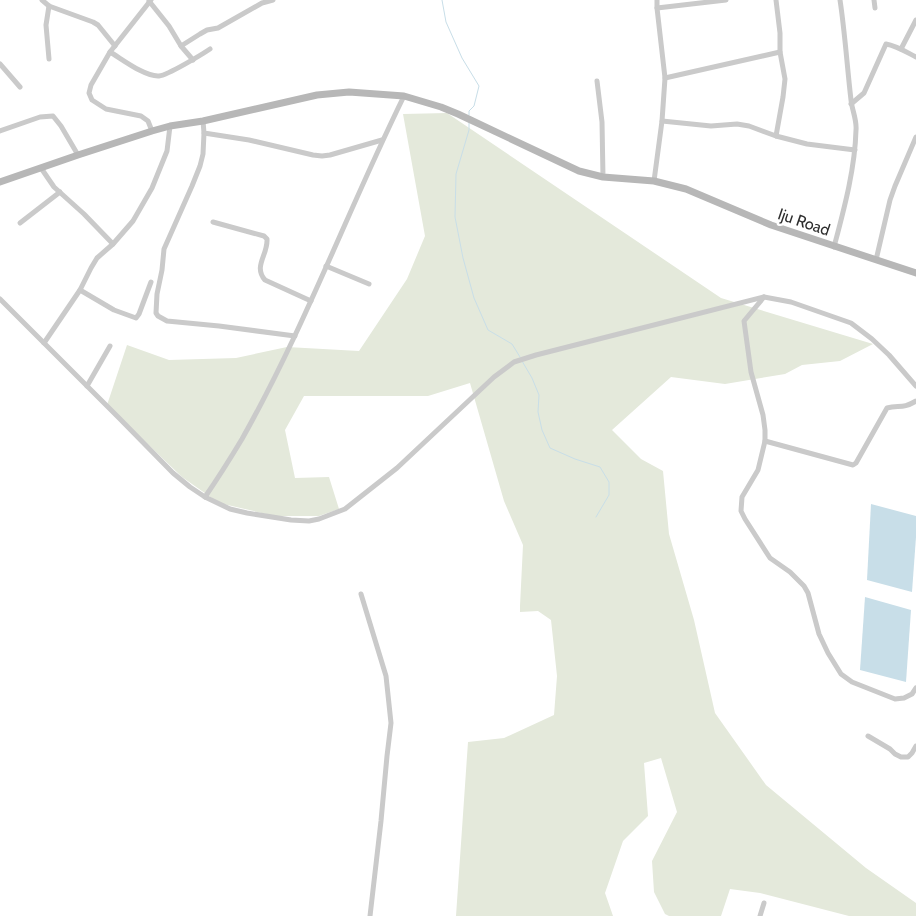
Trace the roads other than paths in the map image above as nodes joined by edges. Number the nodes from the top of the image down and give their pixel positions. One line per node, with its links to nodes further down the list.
1 (42, 0): 9 (street)
2 (150, 0): 13 (street); 14 (street)
3 (273, 0): 14 (street)
4 (657, 0): 10 (street)
5 (726, 0): 10 (street)
6 (776, 0): 18 (street)
7 (840, 0): 27 (street)
8 (874, 0): 11 (street)
9 (48, 6): 13 (street); 20 (street)
10 (657, 8): 23 (street)
11 (875, 8)
12 (916, 20): 16 (street)
13 (115, 46): 17 (street)
14 (181, 46): 21 (street)
15 (210, 49): 21 (street)
16 (900, 49): 19 (street); 27 (street)
17 (110, 52): 21 (street); 32 (street)
18 (780, 52): 23 (street); 34 (street)
19 (916, 57)
20 (49, 59)
21 (193, 60)
22 (0, 64): 25 (street)
23 (665, 78): 29 (street)
24 (597, 81): 40 (street)
25 (20, 87)
26 (404, 96): 28 (main road, Iju Road); 36 (street); 40 (main road, Iju Road)
27 (851, 104): 37 (street)
28 (203, 121): 30 (main road, Iju Road); 33 (street)
29 (662, 121): 34 (street); 41 (street)
30 (170, 126): 32 (main road, Iju Road); 46 (street)
31 (0, 131): 38 (street)
32 (152, 131): 38 (main road, Iju Road)
33 (204, 133): 36 (street); 57 (street)
34 (776, 136): 37 (street)
35 (916, 137): 48 (street)
36 (382, 140): 49 (street)
37 (855, 150): 47 (street)
38 (78, 154): 39 (main road, Iju Road)
39 (41, 168): 42 (main road, Iju Road); 43 (street)
40 (604, 177): 41 (main road, Iju Road)
41 (654, 181): 47 (main road, Iju Road)
42 (0, 182)
43 (60, 192): 45 (street); 46 (street)
44 (213, 222): 56 (street)
45 (20, 223)
46 (113, 244): 53 (street)
47 (834, 247): 48 (main road, Iju Road)
48 (876, 260): 50 (main road, Iju Road)
49 (326, 266): 52 (street); 56 (street)
50 (915, 271)
51 (151, 282): 53 (street)
52 (368, 284)
53 (80, 290): 58 (street)
54 (764, 297): 61 (street); 63 (street); 64 (street)
55 (0, 299): 58 (street)
56 (311, 301): 57 (street)
57 (295, 336): 64 (street)
58 (44, 342): 60 (street)
59 (110, 346): 60 (street)
60 (87, 386): 64 (street)
61 (916, 386)
62 (916, 401): 63 (street)
63 (765, 441): 66 (street)
64 (205, 497)
65 (361, 594): 70 (street)
66 (916, 689)
67 (868, 736): 68 (street)
68 (916, 746)
69 (764, 903): 71 (street)
70 (370, 916)
71 (760, 916)

